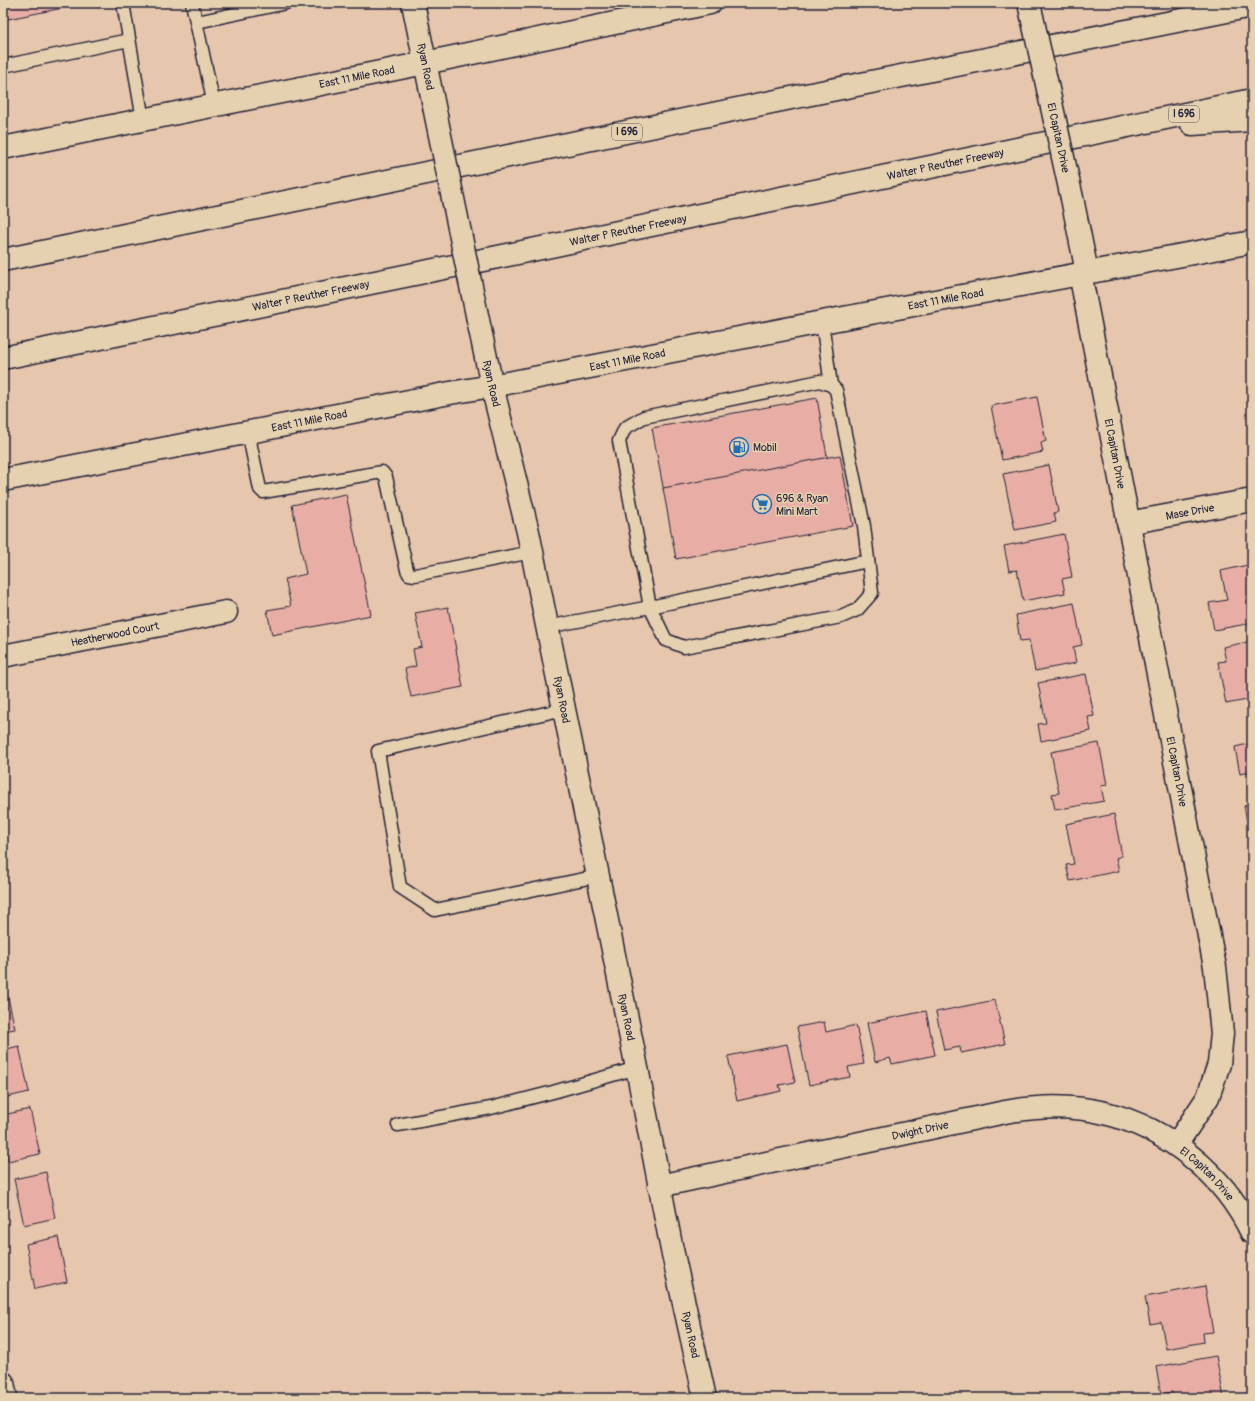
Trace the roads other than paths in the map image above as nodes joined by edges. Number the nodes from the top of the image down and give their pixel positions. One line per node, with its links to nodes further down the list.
1 (123, 3): 10 (lane)
2 (192, 3): 9 (lane)
3 (286, 3): 9 (lane)
4 (414, 3): 11 (main road, Ryan Road)
5 (710, 3): 8 (main road, East 11 Mile Road)
6 (1029, 3): 21 (main road, El Capitan Drive, bridge)
7 (1252, 6): 20 (main road, I 696)
8 (635, 11): 11 (main road, East 11 Mile Road)
9 (197, 22): 14 (lane)
10 (129, 40): 12 (lane); 15 (lane)
11 (425, 63): 14 (main road, East 11 Mile Road); 25 (main road, Ryan Road, bridge)
12 (3, 66)
13 (1252, 100): 17 (main road, Walter P Reuther Freeway / I 696)
14 (214, 105): 15 (main road, East 11 Mile Road)
15 (143, 120): 18 (main road, East 11 Mile Road)
16 (1252, 120): 17 (main road)
17 (1115, 129): 23 (main road, Walter P Reuther Freeway / I 696)
18 (3, 148)
19 (1252, 242): 21 (main road, East 11 Mile Road)
20 (3, 260)
21 (1083, 273): 22 (main road, East 11 Mile Road); 29 (main road, El Capitan Drive)
22 (822, 322): 24 (lane); 25 (main road, East 11 Mile Road)
23 (3, 358)
24 (831, 385): 31 (lane); 32 (lane)
25 (492, 386): 26 (main road, East 11 Mile Road); 30 (main road, Ryan Road)
26 (248, 432): 27 (main road, East 11 Mile Road); 30 (lane)
27 (3, 480)
28 (1252, 500): 29 (main road, Mase Drive)
29 (1128, 524): 40 (main road, El Capitan Drive)
30 (532, 552): 34 (main road, Ryan Road)
31 (868, 561): 32 (lane); 32 (lane)
32 (650, 607): 34 (lane)
33 (226, 612): 35 (main road, Heatherwood Court)
34 (547, 627): 36 (main road, Ryan Road)
35 (3, 656)
36 (564, 709): 37 (main road, Ryan Road); 37 (lane)
37 (598, 876): 38 (main road, Ryan Road)
38 (637, 1068): 39 (lane); 41 (main road, Ryan Road)
39 (398, 1125)
40 (1176, 1145): 41 (main road, Dwight Drive); 42 (main road, El Capitan Drive)
41 (659, 1186): 45 (main road, Ryan Road)
42 (1252, 1233)
43 (3, 1383): 44 (main road)
44 (6, 1398)
45 (705, 1398)

